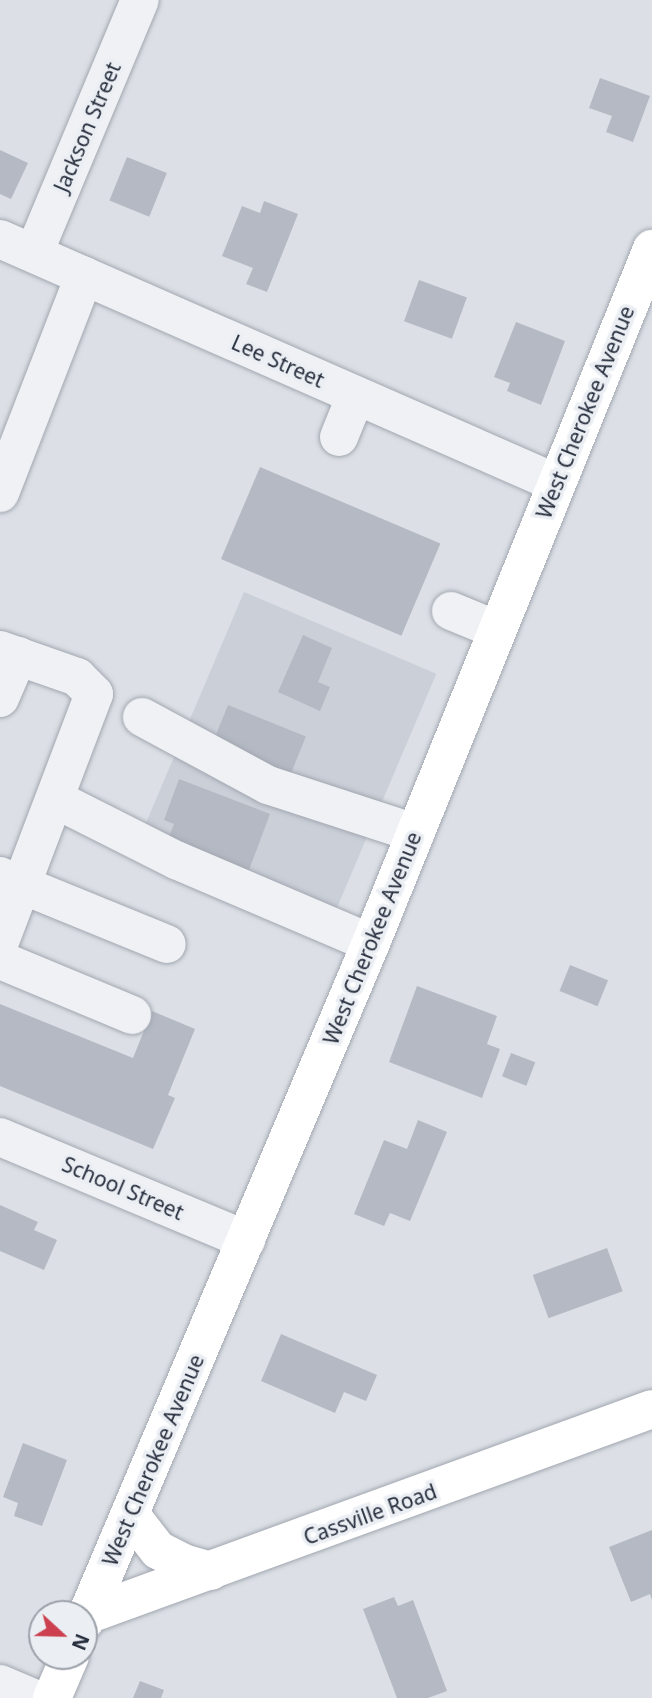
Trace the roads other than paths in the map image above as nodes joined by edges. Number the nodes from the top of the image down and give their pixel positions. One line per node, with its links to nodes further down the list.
1 (140, 0): 2 (street, Jackson Street)
2 (17, 246): 4 (street, Lee Street)
3 (652, 249): 7 (main road, West Cherokee Avenue)
4 (84, 276): 5 (street, Lee Street); 8 (street)
5 (356, 396): 6 (street); 7 (street, Lee Street)
6 (340, 437)
7 (556, 483): 10 (main road, West Cherokee Avenue)
8 (0, 493)
9 (451, 611): 10 (street)
10 (498, 630): 15 (main road, West Cherokee Avenue)
11 (9, 653): 12 (street); 14 (street)
12 (0, 698)
13 (142, 717): 15 (street)
14 (55, 799): 16 (street); 18 (street)
15 (415, 833): 18 (main road, West Cherokee Avenue)
16 (11, 881): 17 (street); 19 (street)
17 (0, 942)
18 (371, 943): 23 (main road, West Cherokee Avenue)
19 (167, 944)
20 (0, 960): 21 (street)
21 (132, 1015)
22 (0, 1137): 23 (street, School Street)
23 (246, 1240): 25 (main road, West Cherokee Avenue)
24 (652, 1409): 26 (main road, Cassville Road)
25 (130, 1514): 26 (main road); 27 (main road, West Cherokee Avenue)
26 (211, 1571): 28 (main road, Cassville Road)
27 (93, 1600)
28 (98, 1614)
29 (64, 1670): 32 (main road)
30 (0, 1684): 31 (street)
31 (33, 1698)
32 (52, 1698)

